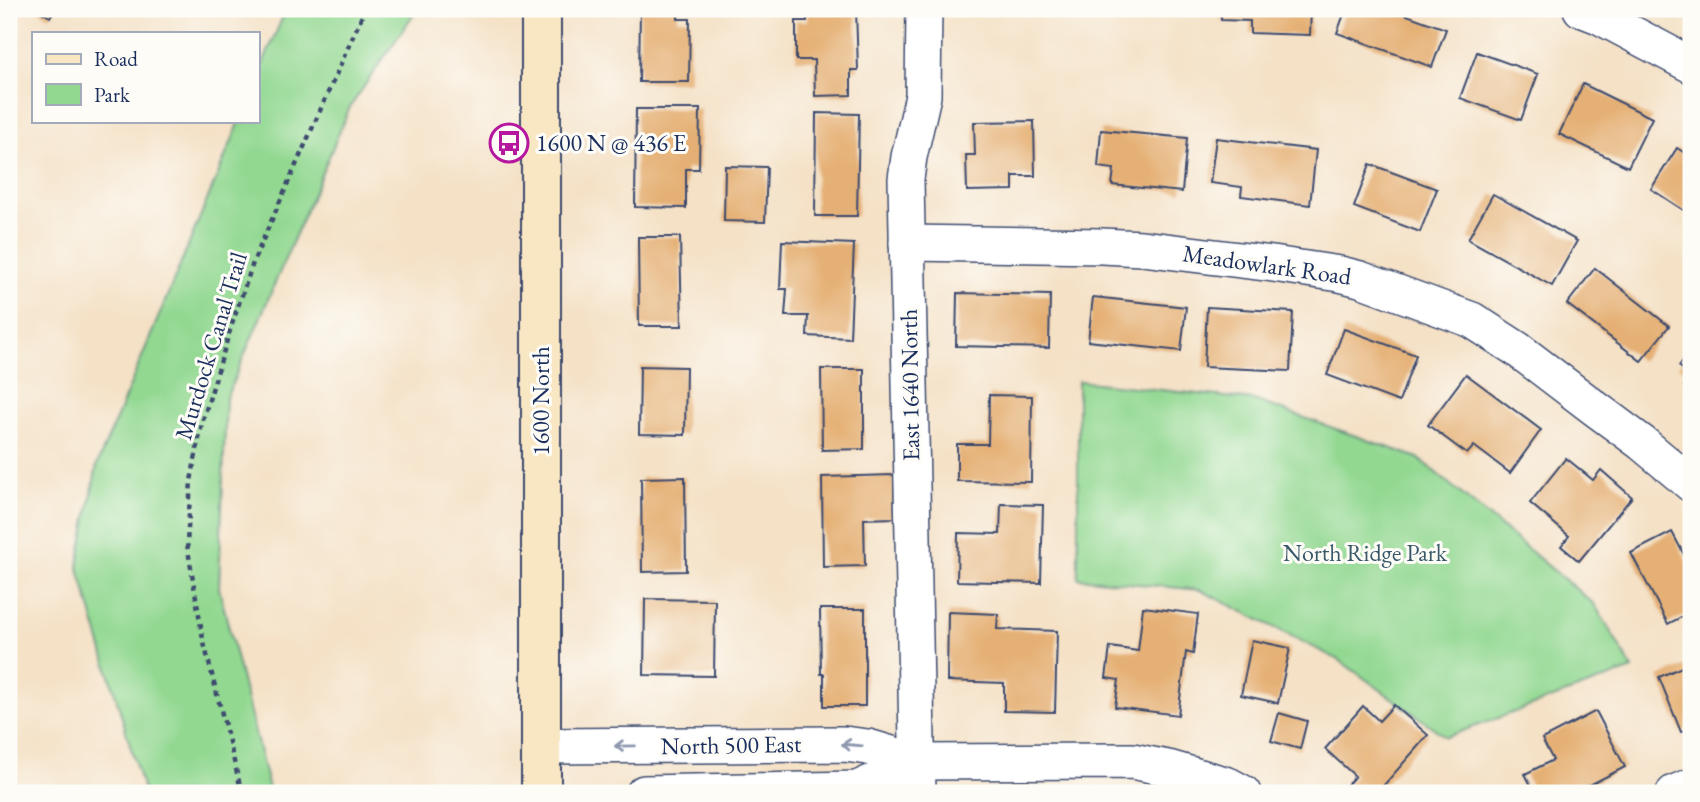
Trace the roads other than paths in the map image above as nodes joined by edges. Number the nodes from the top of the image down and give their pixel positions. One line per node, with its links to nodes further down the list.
1 (541, 9): 7 (main road, 1600 North)
2 (924, 9): 5 (street, East 1640 North)
3 (1581, 9): 4 (street)
4 (1691, 65)
5 (907, 243): 6 (street, Meadowlark Road); 8 (street, East 1640 North)
6 (1691, 484)
7 (541, 746): 8 (street, North 500 East, one-way to 7); 10 (main road, 1600 North)
8 (918, 778): 11 (street, North 500 East); 12 (street, North 500 East)
9 (1691, 786): 13 (street)
10 (541, 793)
11 (643, 793)
12 (1244, 793)
13 (1674, 793)

